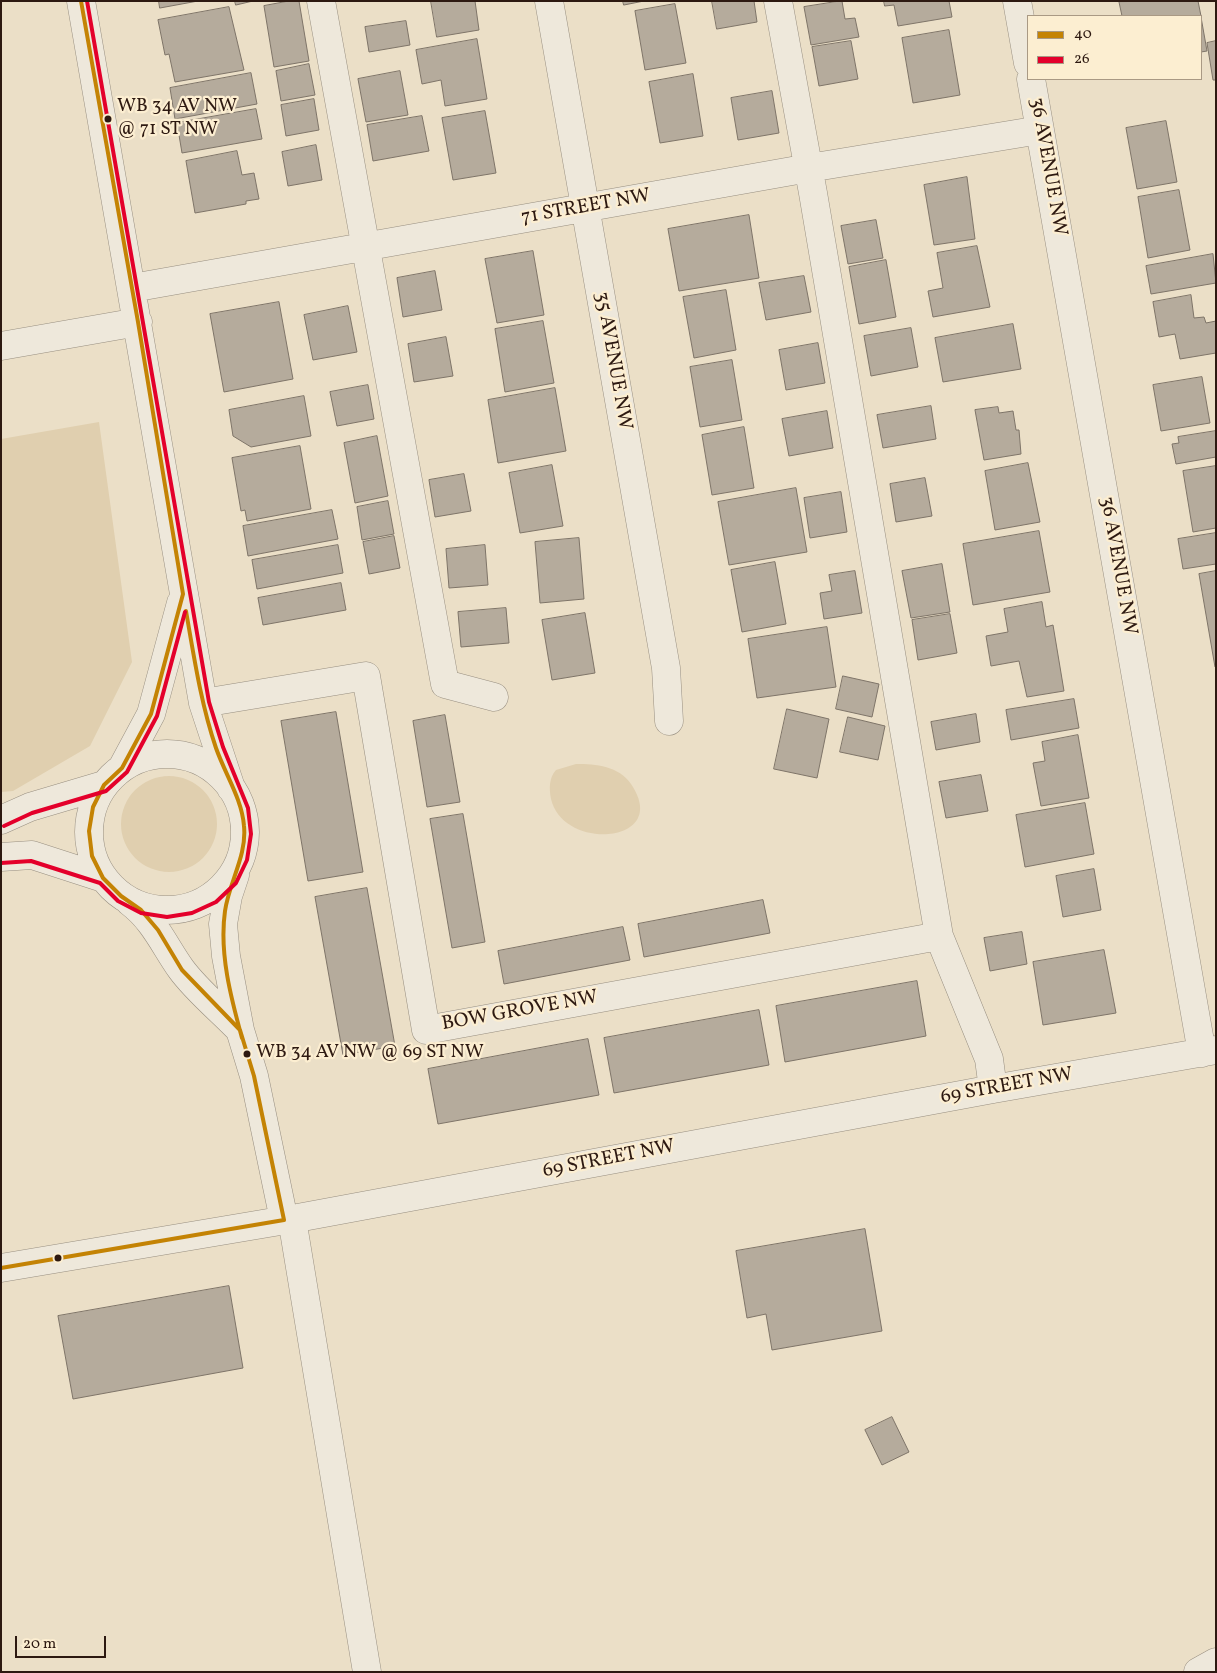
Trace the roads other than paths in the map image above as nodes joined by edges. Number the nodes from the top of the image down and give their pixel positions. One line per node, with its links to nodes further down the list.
1 (81, 1): 12 (street)
2 (321, 1): 11 (street)
3 (549, 1): 10 (street, 35 AVENUE NW)
4 (778, 1): 9 (street)
5 (1017, 1): 6 (street)
6 (1027, 57)
7 (1031, 80): 8 (street, 36 AVENUE NW)
8 (1040, 130): 9 (street, 71 STREET NW); 27 (street, 36 AVENUE NW)
9 (809, 168): 10 (street, 71 STREET NW); 25 (street)
10 (585, 208): 11 (street, 71 STREET NW); 18 (street, 35 AVENUE NW)
11 (365, 247): 12 (street, 71 STREET NW); 16 (street)
12 (132, 288): 13 (street)
13 (138, 322): 14 (street); 15 (street)
14 (1, 346)
15 (183, 594): 17 (street); 19 (street)
16 (494, 697)
17 (202, 703): 20 (street); 25 (street, BOW GROVE NW)
18 (669, 721)
19 (113, 777): 20 (street); 21 (street); 24 (street)
20 (231, 788): 23 (street)
21 (1, 820)
22 (1, 857): 24 (street)
23 (241, 858): 24 (street); 26 (street)
24 (112, 887): 26 (street)
25 (939, 936): 28 (street)
26 (240, 1030): 29 (street)
27 (1209, 1052): 28 (street, 69 STREET NW)
28 (993, 1089): 29 (street, 69 STREET NW)
29 (288, 1220): 30 (street, 69 STREET NW); 32 (street)
30 (1, 1268)
31 (1216, 1662): 33 (street)
32 (367, 1672)
33 (1198, 1672)

